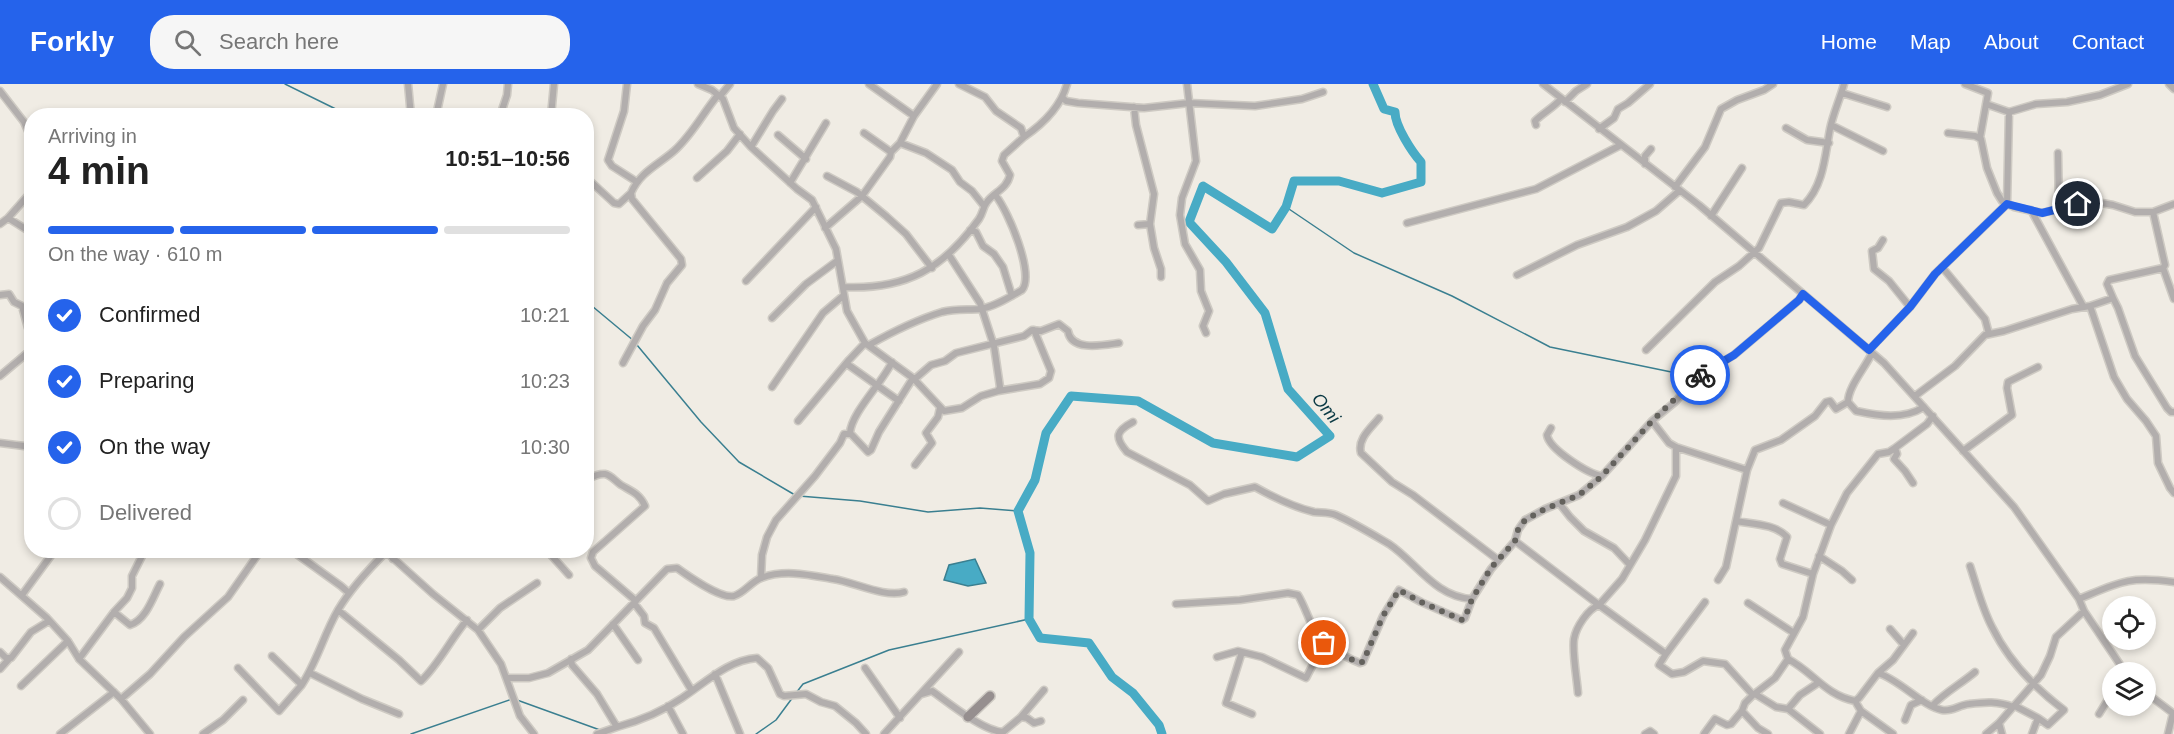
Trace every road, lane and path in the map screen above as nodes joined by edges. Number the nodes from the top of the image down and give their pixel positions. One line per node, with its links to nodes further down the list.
1 (408, 84): 35 (street)
2 (444, 84): 36 (street)
3 (508, 84): 37 (street)
4 (554, 84): 38 (street)
5 (627, 84): 66 (street)
6 (698, 84): 27 (street)
7 (730, 84): 27 (street)
8 (869, 84): 40 (street)
9 (937, 84): 40 (street)
10 (958, 84): 51 (street)
11 (1066, 84): 28 (street)
12 (1187, 84): 31 (street)
13 (1543, 84): 30 (street)
14 (1587, 84): 30 (street)
15 (1650, 84): 46 (street)
16 (1773, 84): 69 (street)
17 (1844, 84): 25 (street)
18 (1965, 84): 26 (street)
19 (1988, 84): 26 (street)
20 (2128, 84): 39 (street)
21 (2169, 84): 22 (street)
22 (2174, 89)
23 (0, 91): 41 (street)
24 (1323, 92): 31 (street)
25 (1842, 93): 34 (street); 44 (street)
26 (1988, 93): 32 (street)
27 (719, 96): 49 (street); 66 (street)
28 (1063, 98): 33 (street); 51 (street)
29 (782, 99): 56 (street)
30 (1563, 101): 43 (street); 46 (street)
31 (1189, 103): 33 (street); 113 (street)
32 (1986, 104): 39 (street); 52 (street)
33 (1134, 107): 85 (street)
34 (1887, 107)
35 (410, 108)
36 (438, 108)
37 (503, 108)
38 (552, 108)
39 (2009, 112): 74 (street)
40 (914, 116): 53 (street)
41 (24, 122)
42 (826, 123): 61 (street)
43 (1536, 125)
44 (1832, 125): 54 (street); 58 (street)
45 (1786, 128): 54 (street)
46 (1599, 129): 55 (street)
47 (864, 133): 59 (street)
48 (1947, 133): 52 (street)
49 (740, 134): 56 (street); 65 (street)
50 (778, 135): 61 (street)
51 (1024, 136): 72 (street)
52 (1980, 138): 74 (street)
53 (900, 142): 59 (street); 76 (street)
54 (1828, 143): 91 (street)
55 (1621, 146): 62 (street); 83 (street)
56 (751, 147): 67 (street)
57 (1651, 149): 62 (street)
58 (1883, 151)
59 (891, 152): 71 (street)
60 (2058, 153): 78 (street)
61 (806, 159): 67 (street)
62 (1645, 164): 69 (street)
63 (1742, 168): 81 (street)
64 (827, 176): 71 (street)
65 (697, 178)
66 (637, 182): 70 (street)
67 (790, 183): 77 (street)
68 (594, 185): 70 (street)
69 (1677, 189): 81 (street); 97 (street)
70 (631, 193): 122 (street)
71 (862, 196): 88 (street); 95 (street)
72 (996, 196): 76 (street); 104 (street)
73 (24, 200): 82 (street)
74 (2007, 204): 79 (street); 94 (street)
75 (2174, 204): 80 (street)
76 (984, 206): 89 (street)
77 (816, 207): 88 (street); 99 (street)
78 (2059, 209): 79 (street); 80 (street)
79 (2031, 210): 107 (street)
80 (2153, 212): 96 (street)
81 (1711, 216): 91 (street)
82 (8, 218): 84 (street); 87 (street)
83 (1407, 223)
84 (0, 224)
85 (1150, 224): 86 (street); 98 (street)
86 (1138, 225)
87 (24, 228)
88 (825, 228): 93 (street)
89 (970, 230): 92 (street); 104 (street)
90 (1883, 240): 108 (street)
91 (1753, 252): 101 (street); 118 (street)
92 (949, 255): 95 (street); 109 (street)
93 (837, 261): 100 (street); 111 (street)
94 (1941, 267): 108 (street); 114 (street)
95 (932, 268): 100 (street)
96 (2163, 268): 105 (street); 106 (street)
97 (1516, 275)
98 (1161, 277)
99 (746, 281)
100 (843, 287): 103 (street)
101 (1803, 294): 119 (street); 139 (street)
102 (0, 295): 110 (street)
103 (843, 296): 117 (street); 128 (street)
104 (1012, 296): 109 (street)
105 (2113, 298): 107 (street); 135 (street)
106 (2174, 299)
107 (2086, 306): 114 (street); 153 (street)
108 (1910, 307): 119 (street)
109 (981, 309): 115 (street); 117 (street)
110 (24, 313)
111 (772, 318)
112 (1034, 330): 115 (street); 116 (street); 129 (street)
113 (1206, 333)
114 (1989, 334): 130 (street)
115 (992, 343): 126 (street); 129 (street)
116 (1119, 343)
117 (867, 344): 121 (street); 123 (street)
118 (1646, 350)
119 (1870, 352): 130 (street); 132 (street)
120 (24, 356): 125 (street)
121 (892, 362): 126 (street); 127 (street)
122 (623, 363)
123 (844, 366): 127 (street); 138 (street)
124 (2037, 367): 147 (street)
125 (0, 376)
126 (913, 378): 131 (street); 134 (street)
127 (878, 385): 131 (street); 142 (street)
128 (772, 387)
129 (998, 391): 134 (street)
130 (1915, 396): 133 (street)
131 (899, 401): 142 (street)
132 (1848, 402): 133 (street); 149 (street)
133 (1924, 407): 136 (street)
134 (940, 408): 148 (street)
135 (2174, 411)
136 (1933, 416): 146 (street); 147 (street)
137 (1379, 418): 169 (street)
138 (798, 421)
139 (1652, 421): 145 (street); 151 (street)
140 (1133, 422): 185 (street)
141 (1551, 428): 151 (street)
142 (850, 433): 175 (street)
143 (0, 441): 144 (street)
144 (24, 446)
145 (1676, 447): 149 (street); 170 (street)
146 (1895, 448): 152 (street); 157 (street)
147 (1963, 452): 184 (street)
148 (915, 465)
149 (1747, 470): 156 (street)
150 (594, 476): 159 (street)
151 (1602, 476): 154 (street)
152 (1913, 483)
153 (2174, 493)
154 (1559, 502): 158 (street); 170 (street)
155 (1783, 503): 157 (street)
156 (1736, 522): 172 (street); 176 (street)
157 (1831, 525): 160 (street)
158 (1515, 541): 169 (street); 190 (street)
159 (594, 551)
160 (1819, 556): 172 (street); 177 (street)
161 (50, 558): 183 (street)
162 (141, 558): 193 (street)
163 (255, 558): 235 (street)
164 (302, 558): 182 (street)
165 (379, 558): 182 (street)
166 (554, 558): 173 (street)
167 (591, 558): 186 (street)
168 (393, 559): 194 (street)
169 (1497, 559): 185 (street)
170 (1630, 565): 190 (street)
171 (1970, 566): 225 (street)
172 (1812, 574): 199 (street)
173 (568, 575)
174 (0, 576): 183 (street)
175 (761, 578): 181 (street); 186 (street)
176 (1718, 580)
177 (1852, 580)
178 (2174, 582): 184 (street)
179 (537, 583): 198 (street)
180 (160, 584): 193 (street)
181 (904, 592)
182 (349, 593): 191 (street)
183 (22, 595): 195 (street)
184 (2079, 598): 192 (street)
185 (1472, 599): 202 (street)
186 (635, 602): 196 (street); 229 (street)
187 (1705, 602): 207 (street)
188 (1748, 603): 199 (street)
189 (1176, 604): 202 (street)
190 (1599, 605): 207 (street); 231 (street)
191 (338, 610): 194 (street); 220 (street)
192 (2084, 611): 215 (street); 225 (street)
193 (114, 612): 211 (street)
194 (467, 620): 198 (street)
195 (49, 621): 201 (street); 210 (street)
196 (613, 624): 212 (street); 214 (street)
197 (1890, 629): 203 (street)
198 (478, 630): 223 (street)
199 (1794, 633): 213 (street)
200 (1913, 633): 203 (street)
201 (68, 641): 211 (street); 226 (street)
202 (1324, 643): 206 (street)
203 (1904, 645): 221 (street)
204 (0, 652): 210 (street)
205 (959, 652): 232 (street)
206 (1242, 652): 209 (street); 248 (street)
207 (1666, 654): 233 (street)
208 (272, 656): 227 (street)
209 (1217, 657)
210 (9, 659): 218 (street)
211 (79, 659): 230 (street)
212 (570, 659): 223 (street); 258 (street)
213 (1788, 659): 224 (street); 233 (street)
214 (638, 660)
215 (2117, 662)
216 (238, 668): 227 (street)
217 (865, 668): 253 (street)
218 (0, 669)
219 (1975, 672): 241 (street)
220 (310, 673): 227 (street); 247 (street)
221 (1878, 673): 237 (street); 238 (street)
222 (715, 674): 229 (street); 266 (street); 267 (street)
223 (507, 678): 263 (street)
224 (1818, 683): 238 (street); 243 (street)
225 (2033, 684): 242 (street); 254 (street)
226 (21, 686)
227 (301, 686)
228 (1044, 690): 252 (street)
229 (692, 691): 240 (street)
230 (114, 693): 235 (street); 260 (street)
231 (1578, 693)
232 (922, 694): 251 (street); 253 (street)
233 (1754, 694): 243 (street); 245 (street)
234 (990, 696): 251 (street)
235 (121, 699): 261 (street)
236 (243, 700): 262 (street)
237 (1922, 700): 241 (street); 255 (street)
238 (1856, 701): 246 (street)
239 (2156, 701): 250 (street)
240 (668, 705): 258 (street); 265 (street)
241 (1932, 706): 242 (street)
242 (2014, 707): 254 (street); 257 (street)
243 (1788, 709): 273 (street)
244 (2102, 709): 249 (street)
245 (1742, 711): 271 (street); 272 (street)
246 (1861, 711): 274 (street); 275 (street)
247 (399, 714)
248 (1252, 714)
249 (2099, 714)
250 (2173, 714): 279 (street)
251 (969, 717): 259 (street)
252 (1021, 717): 256 (street); 259 (street)
253 (900, 718): 268 (street)
254 (2038, 718): 278 (street)
255 (1905, 720)
256 (1041, 721)
257 (1999, 723): 276 (street); 277 (street)
258 (617, 727): 264 (street)
259 (1002, 733)
260 (60, 734)
261 (150, 734)
262 (203, 734)
263 (534, 734)
264 (597, 734)
265 (683, 734)
266 (740, 734)
267 (866, 734)
268 (884, 734)
269 (1645, 734): 270 (street)
270 (1654, 734)
271 (1704, 734)
272 (1768, 734)
273 (1820, 734)
274 (1849, 734)
275 (1893, 734)
276 (1986, 734)
277 (2002, 734)
278 (2032, 734)
279 (2168, 734)

